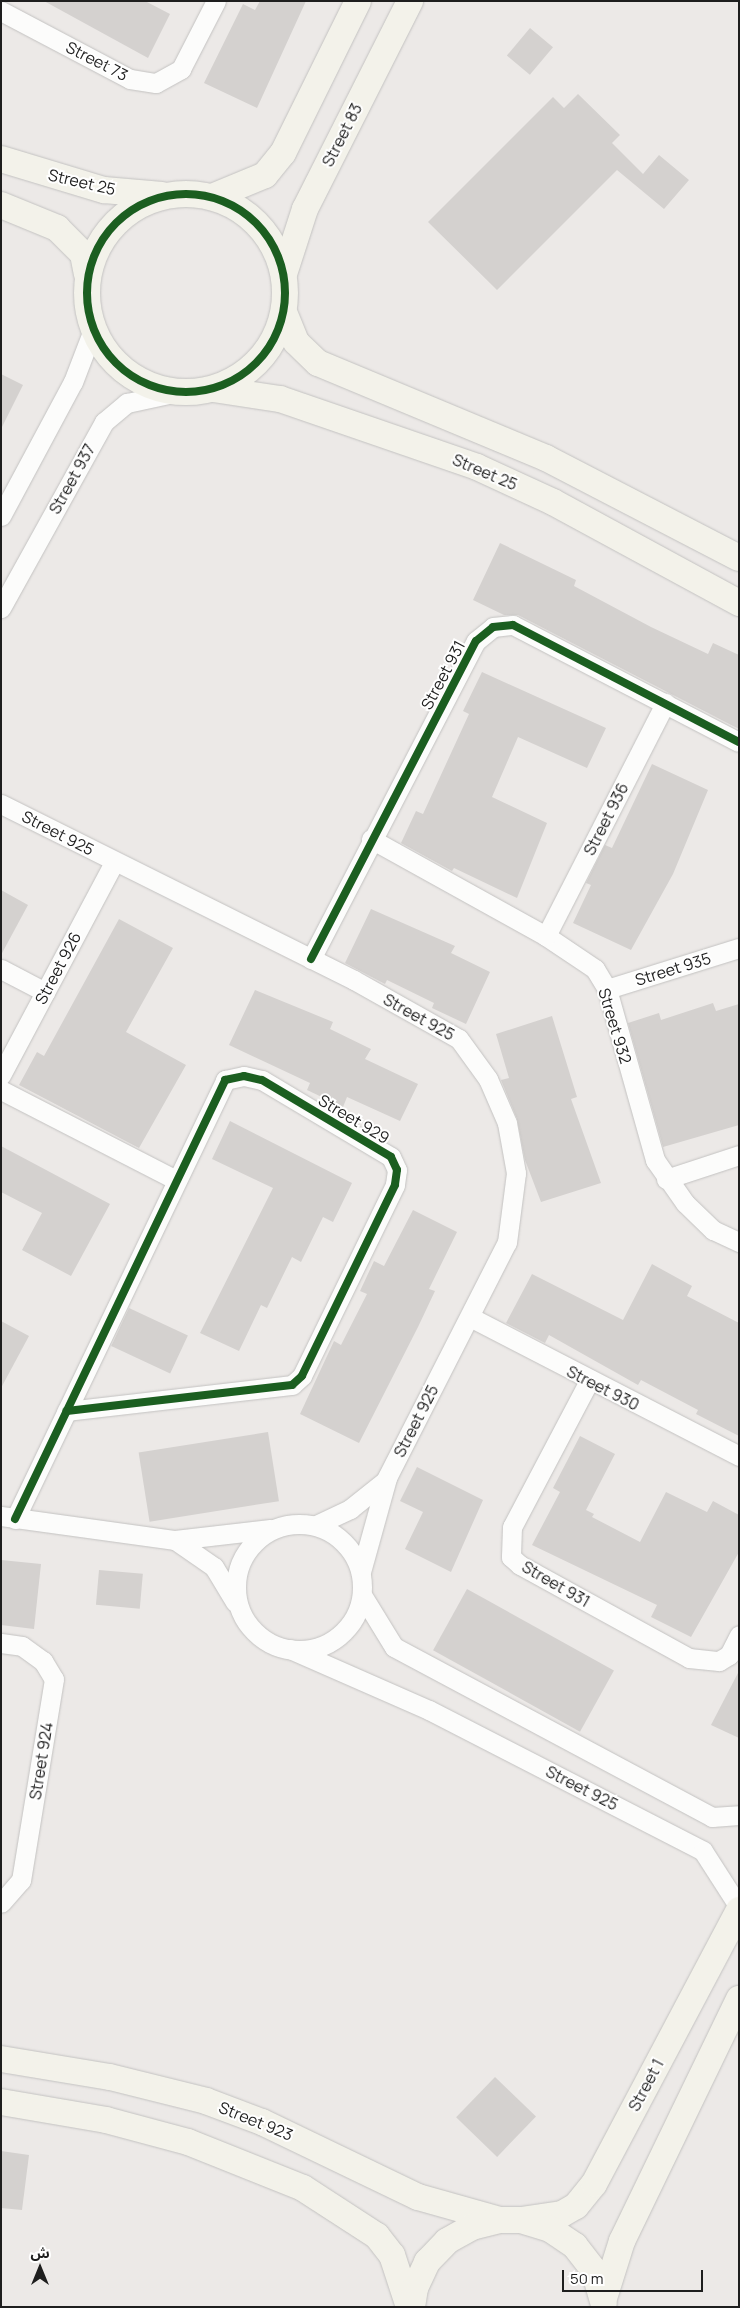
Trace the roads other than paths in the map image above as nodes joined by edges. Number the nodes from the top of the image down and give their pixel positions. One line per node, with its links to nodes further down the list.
1 (216, 1): 4 (street, Street 73)
2 (358, 1): 7 (street)
3 (410, 1): 10 (street, Street 83)
4 (1, 10)
5 (1, 159): 6 (street, Street 25)
6 (165, 195): 7 (street, Street 25); 9 (street)
7 (212, 197): 10 (street)
8 (1, 205): 9 (street)
9 (87, 274): 12 (street)
10 (284, 274): 11 (street)
11 (284, 312): 13 (street); 16 (street)
12 (93, 330): 14 (street); 15 (street)
13 (212, 389): 14 (street); 17 (street, Street 25)
14 (178, 392): 18 (street, Street 937)
15 (1, 516)
16 (739, 558)
17 (739, 603)
18 (1, 608)
19 (665, 703): 20 (street, Street 931); 22 (street, Street 931); 24 (street, Street 936)
20 (739, 742)
21 (1, 804): 23 (street, Street 925)
22 (371, 840): 24 (street, Street 932); 26 (street, Street 931)
23 (115, 861): 26 (street, Street 925); 29 (street, Street 926)
24 (546, 936): 28 (street, Street 932)
25 (739, 948): 28 (street, Street 935)
26 (311, 959): 36 (street, Street 925)
27 (1, 968): 29 (street)
28 (607, 989): 33 (street, Street 932)
29 (45, 992): 30 (street, Street 926)
30 (1, 1075)
31 (1, 1090): 34 (street)
32 (739, 1155): 33 (street)
33 (666, 1178): 35 (street, Street 932)
34 (176, 1180): 38 (street, Street 929); 38 (street, Street 929)
35 (739, 1242)
36 (470, 1316): 37 (street, Street 930); 40 (street, Street 925)
37 (589, 1381): 39 (street, Street 930); 48 (street, Street 931)
38 (66, 1411): 41 (street, Street 929)
39 (739, 1456)
40 (387, 1478): 42 (street, Street 925); 45 (street, Street 925)
41 (8, 1517): 44 (street)
42 (316, 1526): 43 (street); 45 (street)
43 (273, 1529): 44 (street); 47 (street)
44 (174, 1540): 47 (street)
45 (361, 1572): 46 (street)
46 (362, 1595): 50 (street); 51 (street)
47 (242, 1615): 50 (street)
48 (739, 1636)
49 (1, 1643): 52 (street, Street 924)
50 (290, 1649): 53 (street, Street 925)
51 (739, 1815)
52 (1, 1903)
53 (739, 1909): 57 (street, Street 1)
54 (739, 1999): 58 (street)
55 (1, 2059): 57 (street, Street 923)
56 (1, 2102): 59 (street)
57 (510, 2220): 58 (street, Street 923); 59 (street, Street 1)
58 (604, 2303)
59 (411, 2307)

